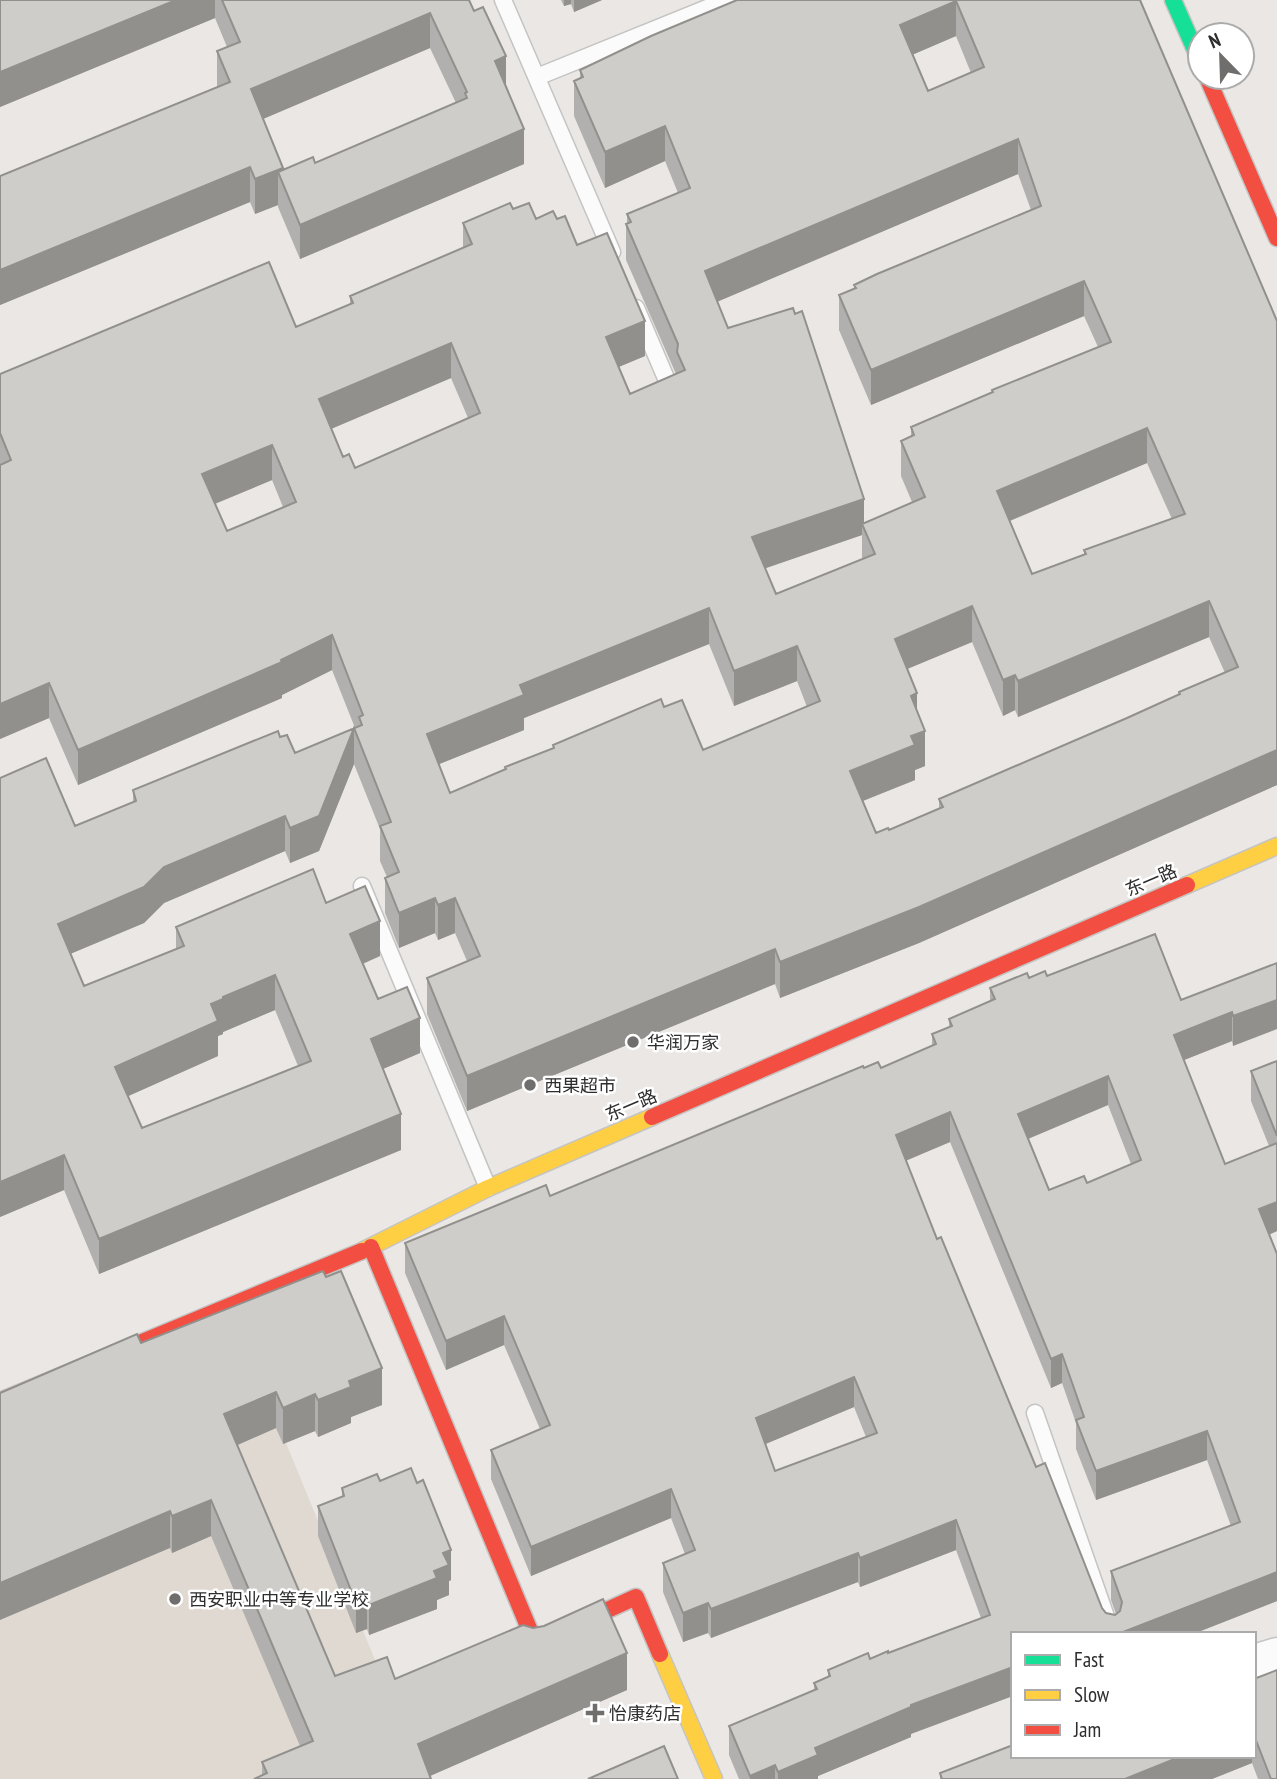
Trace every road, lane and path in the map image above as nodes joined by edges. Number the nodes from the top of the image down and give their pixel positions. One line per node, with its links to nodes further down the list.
1 (502, 0): 5 (lane)
2 (727, 0): 5 (lane)
3 (1174, 0): 4 (street)
4 (1186, 28)
5 (537, 77): 8 (lane)
6 (1213, 91): 7 (street)
7 (1277, 238)
8 (619, 268)
9 (630, 294): 10 (lane)
10 (668, 383)
11 (1277, 846): 13 (street, 东一路)
12 (362, 886): 13 (lane)
13 (488, 1188): 14 (street, 东一路)
14 (371, 1247): 15 (street, 东一路); 20 (street)
15 (0, 1401)
16 (1035, 1413): 17 (lane)
17 (1111, 1632)
18 (1277, 1654): 19 (street)
19 (1256, 1660)
20 (714, 1779)

